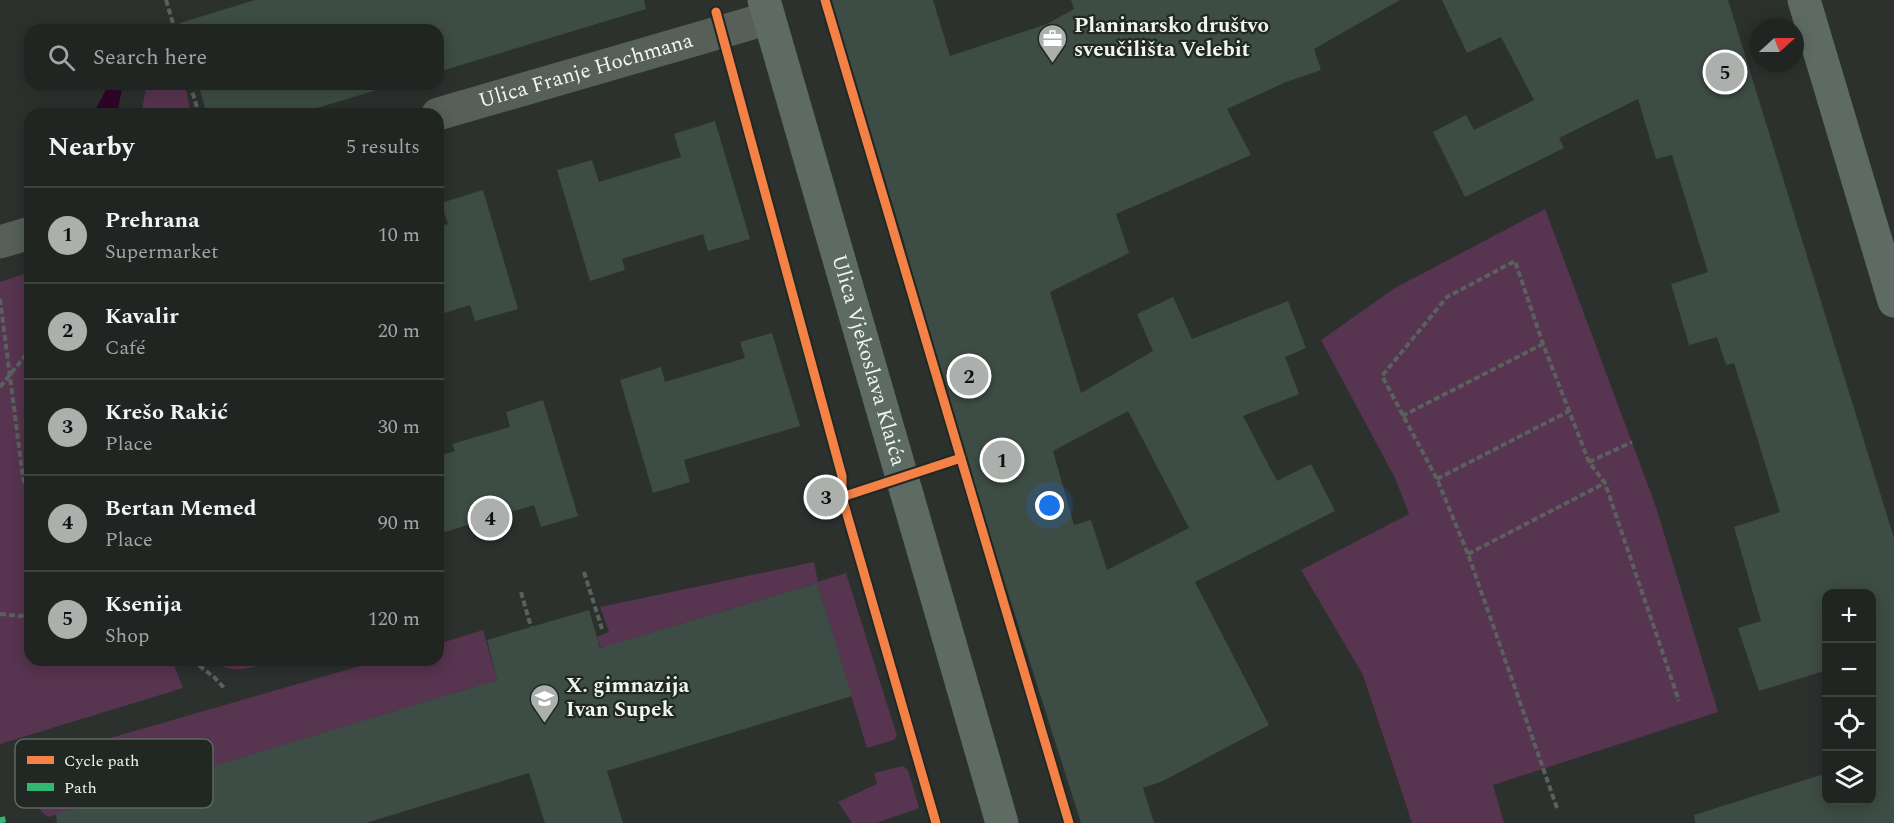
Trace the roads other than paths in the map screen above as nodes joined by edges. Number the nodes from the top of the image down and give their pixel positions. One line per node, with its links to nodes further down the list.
1 (1804, 0): 6 (main road)
2 (767, 9): 3 (street, Ulica Franje Hochmana); 7 (main road, Ulica Vjekoslava Klaića)
3 (444, 112)
4 (24, 235): 5 (street)
5 (0, 242)
6 (1894, 301)
7 (1002, 823)

